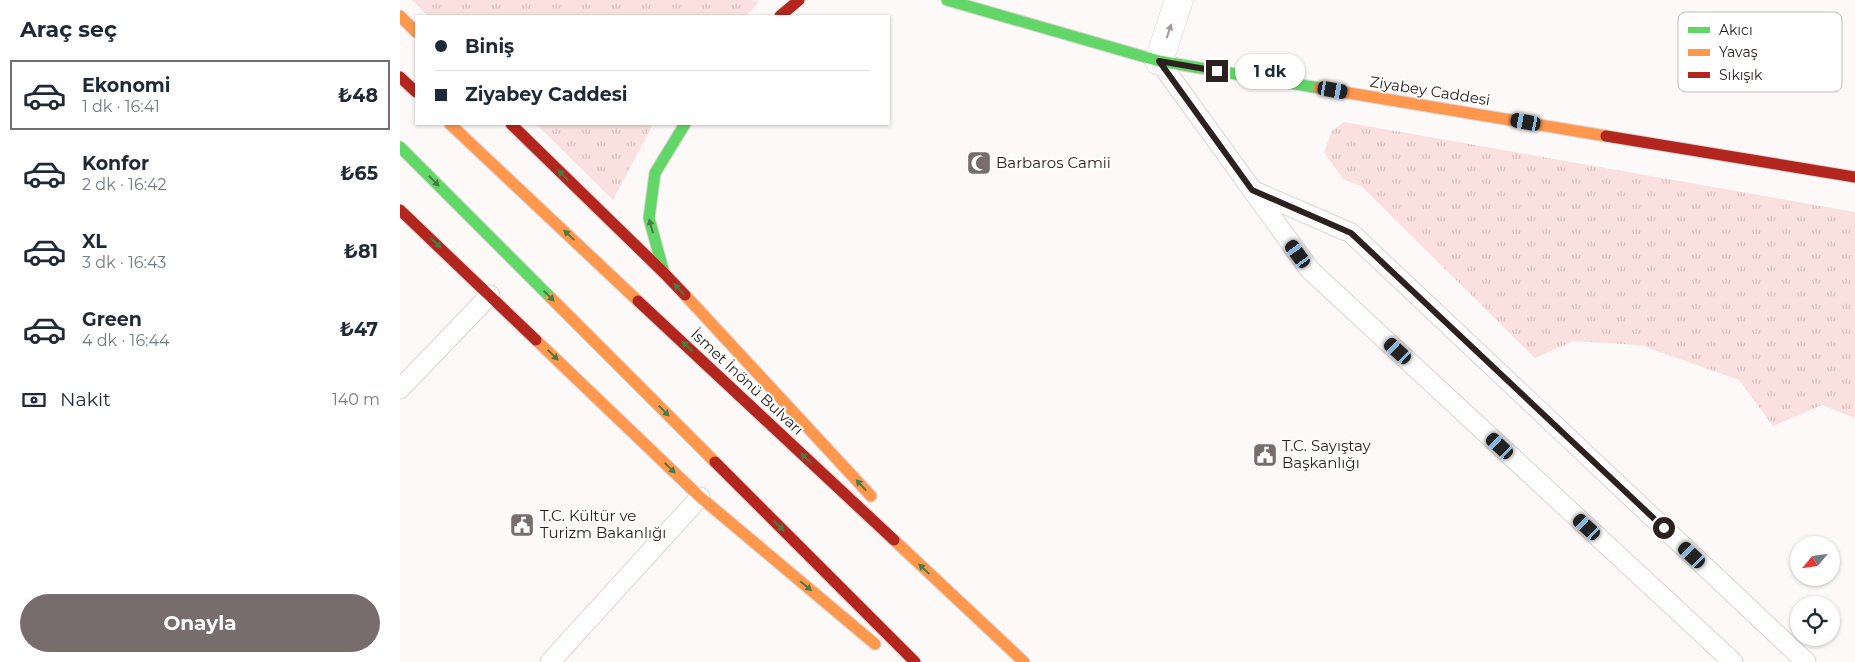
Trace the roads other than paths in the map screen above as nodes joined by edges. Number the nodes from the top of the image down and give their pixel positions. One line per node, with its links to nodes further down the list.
1 (799, 0): 4 (main road)
2 (947, 0): 7 (main road, Ziyabey Caddesi)
3 (1179, 0): 7 (street, one-way to 3)
4 (781, 15)
5 (400, 16): 6 (main road)
6 (415, 31)
7 (1159, 61): 14 (main road, Ziyabey Caddesi); 15 (lane)
8 (400, 77): 9 (main road)
9 (415, 91)
10 (451, 125): 26 (main road, İsmet İnönü Bulvarı, one-way to 10)
11 (512, 125): 17 (main road, one-way to 11)
12 (684, 125): 17 (main road, one-way to 12)
13 (400, 147): 25 (main road, one-way to 25)
14 (1855, 177)
15 (1252, 190): 27 (lane); 28 (lane)
16 (400, 210): 18 (main road, one-way to 18)
17 (664, 273): 21 (main road, one-way to 17)
18 (490, 295): 19 (lane); 20 (main road, one-way to 20)
19 (400, 389)
20 (700, 497): 23 (main road, one-way to 23); 24 (lane)
21 (878, 504)
22 (918, 547): 26 (main road)
23 (881, 649)
24 (550, 662)
25 (915, 662)
26 (1024, 662)
27 (1733, 662)
28 (1806, 662)

